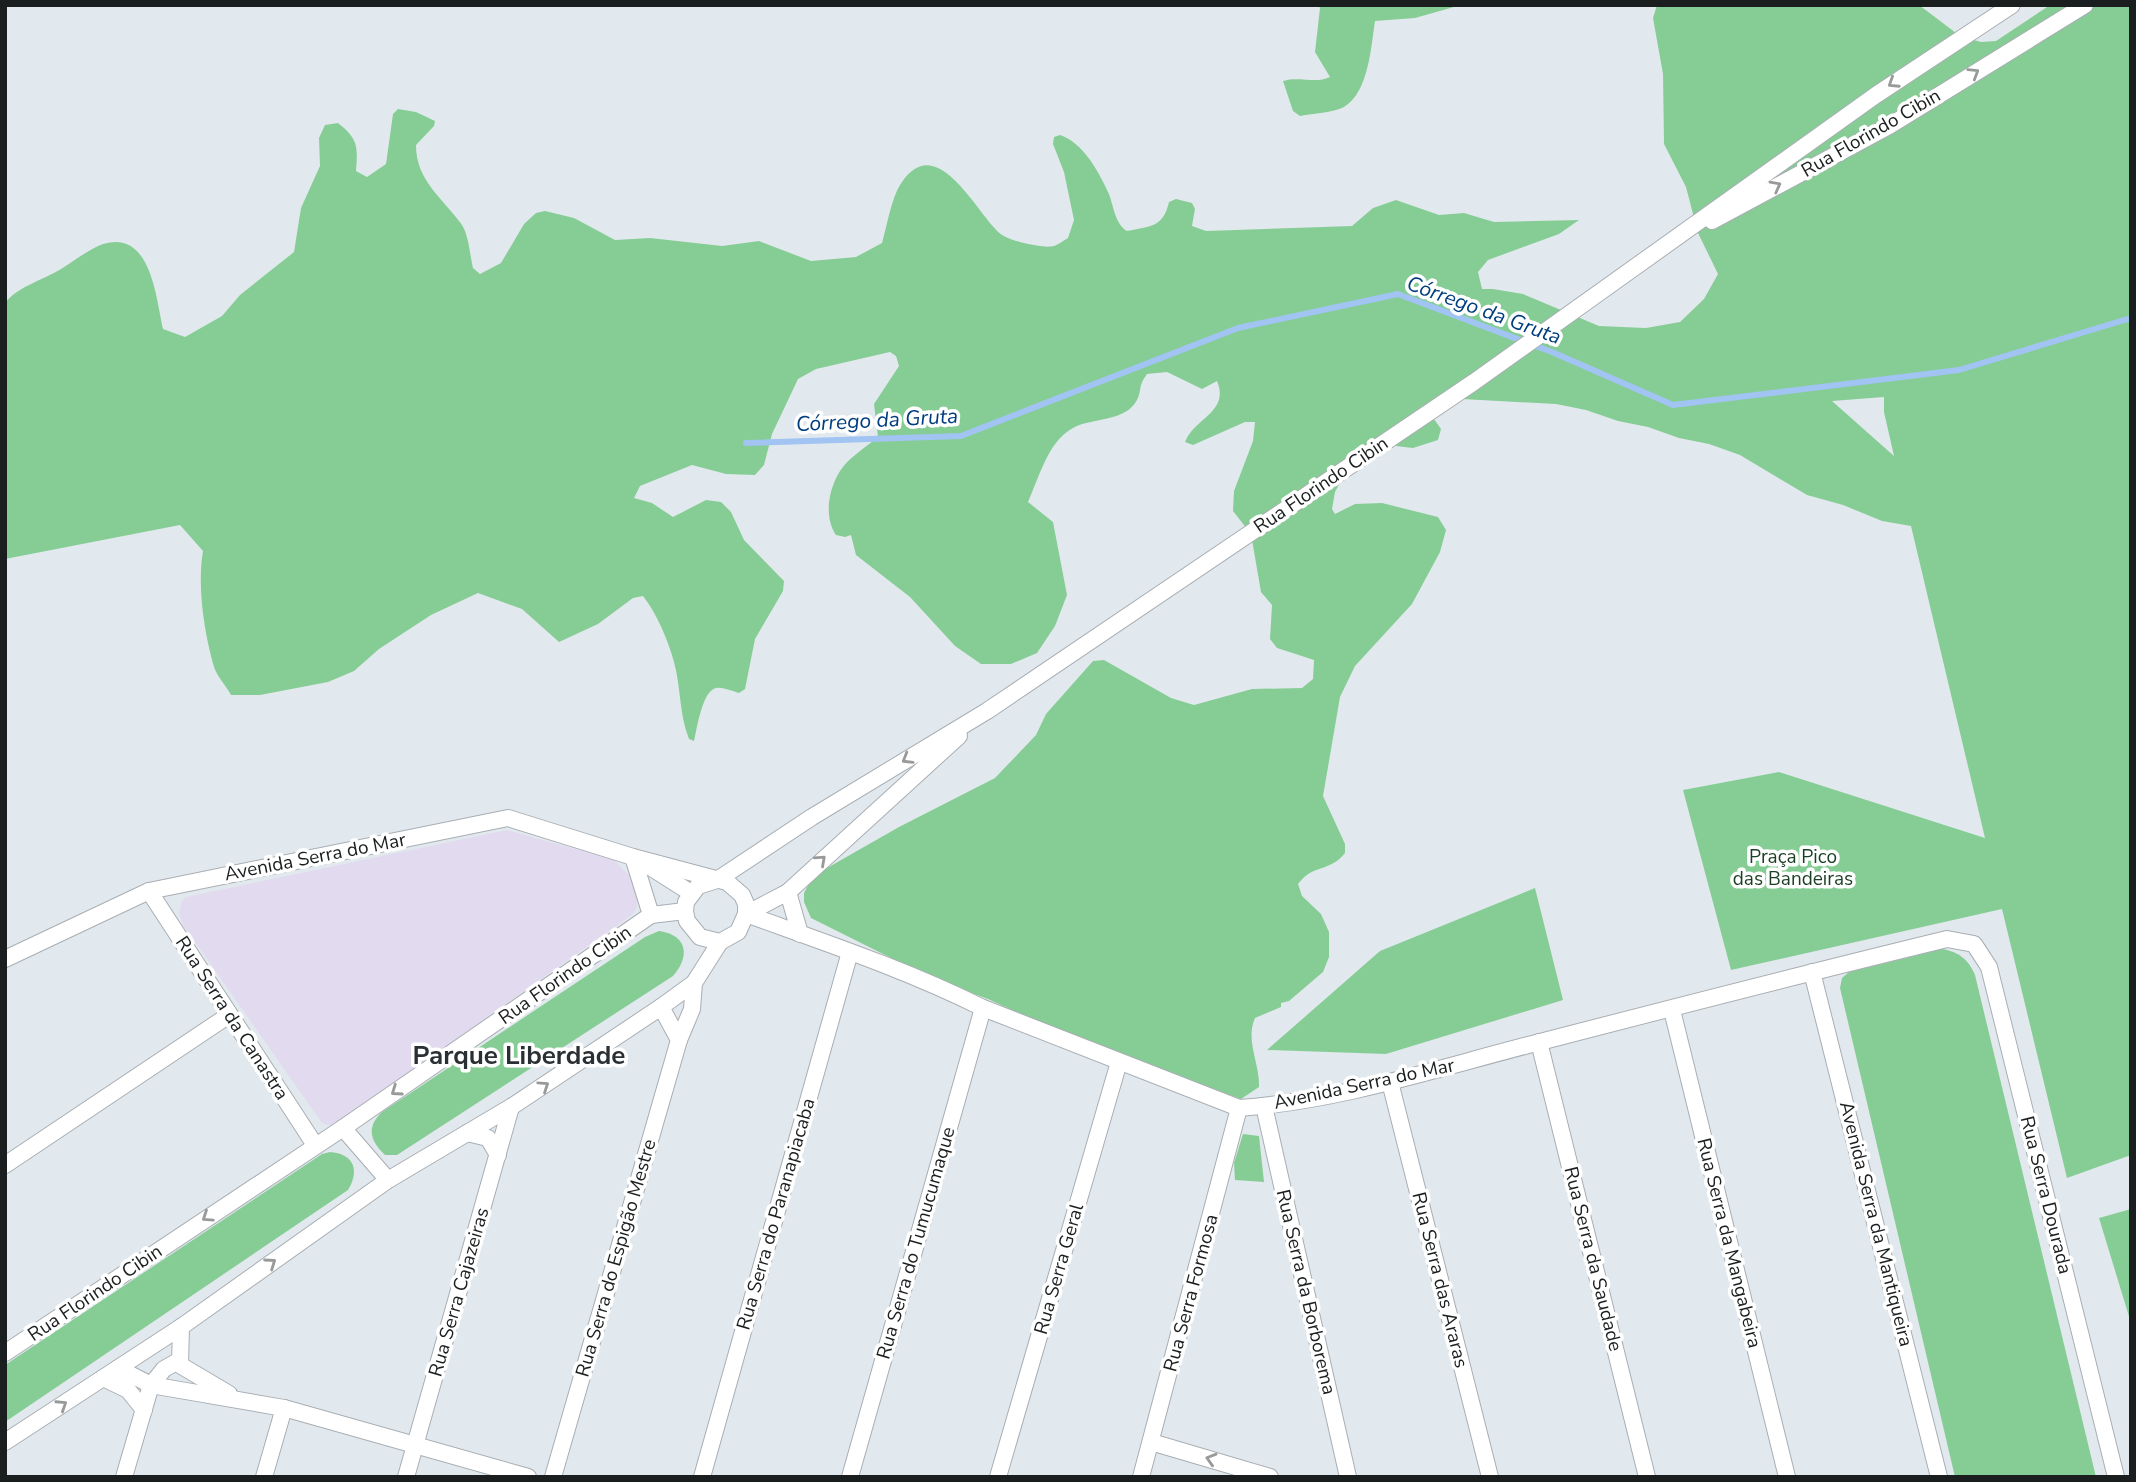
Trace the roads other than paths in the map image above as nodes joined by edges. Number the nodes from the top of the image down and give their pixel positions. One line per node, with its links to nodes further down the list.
1 (2011, 5): 3 (street, Rua Florindo Cibin, one-way to 3)
2 (2085, 5): 3 (street, Rua Florindo Cibin, one-way to 2)
3 (1652, 253): 4 (street, Rua Florindo Cibin)
4 (987, 711): 6 (street, Rua Florindo Cibin, one-way to 6); 9 (street, Rua Florindo Cibin, one-way to 4)
5 (633, 857): 6 (street, Avenida Serra do Mar); 7 (street, Avenida Serra do Mar); 8 (street, Avenida Serra do Mar); 12 (street)
6 (717, 880): 8 (street, Rua Florindo Cibin); 11 (street, Avenida Serra do Mar)
7 (149, 891): 17 (street, Avenida Serra do Mar); 23 (street, Rua Serra da Canastra)
8 (691, 892): 10 (street)
9 (788, 892): 11 (street, Rua Florindo Cibin); 13 (street)
10 (685, 911): 12 (street, Rua Florindo Cibin); 15 (street)
11 (746, 914): 13 (street, Avenida Serra do Mar); 15 (street)
12 (651, 915): 31 (street, Rua Florindo Cibin, one-way to 31)
13 (800, 934): 16 (street, Avenida Serra do Mar)
14 (1947, 939): 18 (street, Avenida Serra do Mar); 64 (street, Rua Serra Dourada)
15 (720, 942): 19 (street)
16 (850, 952): 21 (street, Avenida Serra do Mar); 54 (street, Rua Serra do Paranapiacaba)
17 (5, 960)
18 (1812, 972): 22 (street, Avenida Serra do Mar); 63 (street, Avenida Serra da Mantiqueira)
19 (694, 983): 20 (street); 24 (street, Rua Serra do Espigão Mestre)
20 (661, 1007): 24 (street); 28 (street, one-way to 20)
21 (983, 1008): 26 (street, Avenida Serra do Mar); 55 (street, Rua Serra do Tumucumaque)
22 (1672, 1010): 25 (street, Avenida Serra do Mar); 62 (street, Rua Serra da Mangabeira)
23 (229, 1015): 33 (street, Rua Serra da Canastra); 35 (street)
24 (679, 1040): 53 (street, Rua Serra do Espigão Mestre)
25 (1539, 1042): 27 (street, Avenida Serra do Mar); 61 (street, Rua Serra da Saudade)
26 (1119, 1062): 30 (street, Avenida Serra do Mar); 56 (street, Rua Serra Geral)
27 (1390, 1083): 29 (street, Avenida Serra do Mar); 60 (street, Rua Serra das Araras)
28 (512, 1107): 32 (street); 34 (street, Rua Serra Cajazeiras)
29 (1264, 1107): 30 (street, Avenida Serra do Mar); 59 (street, Rua Serra da Borborema)
30 (1239, 1108): 46 (street, Rua Serra Formosa)
31 (343, 1128): 33 (street, Rua Florindo Cibin); 36 (street)
32 (467, 1133): 34 (street); 36 (street)
33 (315, 1145): 38 (street, Rua Florindo Cibin, one-way to 38)
34 (498, 1156): 48 (street, Rua Serra Cajazeiras)
35 (5, 1165)
36 (388, 1180): 37 (street, one-way to 36)
37 (181, 1327): 39 (street); 40 (street)
38 (5, 1353)
39 (180, 1360): 42 (street); 43 (street)
40 (118, 1368): 41 (street); 42 (street)
41 (103, 1378): 45 (street); 47 (street, one-way to 41)
42 (151, 1385): 43 (street); 45 (street)
43 (237, 1399): 44 (street)
44 (284, 1408): 48 (street); 50 (street)
45 (144, 1410): 49 (street)
46 (1152, 1441): 57 (street, Rua Serra Formosa); 58 (street, one-way to 46)
47 (5, 1442)
48 (414, 1446): 51 (street, Rua Serra Cajazeiras); 52 (street)
49 (124, 1477)
50 (264, 1477)
51 (406, 1477)
52 (528, 1477)
53 (553, 1477)
54 (702, 1477)
55 (850, 1477)
56 (998, 1477)
57 (1141, 1477)
58 (1270, 1477)
59 (1348, 1477)
60 (1490, 1477)
61 (1647, 1477)
62 (1787, 1477)
63 (1939, 1477)
64 (2116, 1477)

